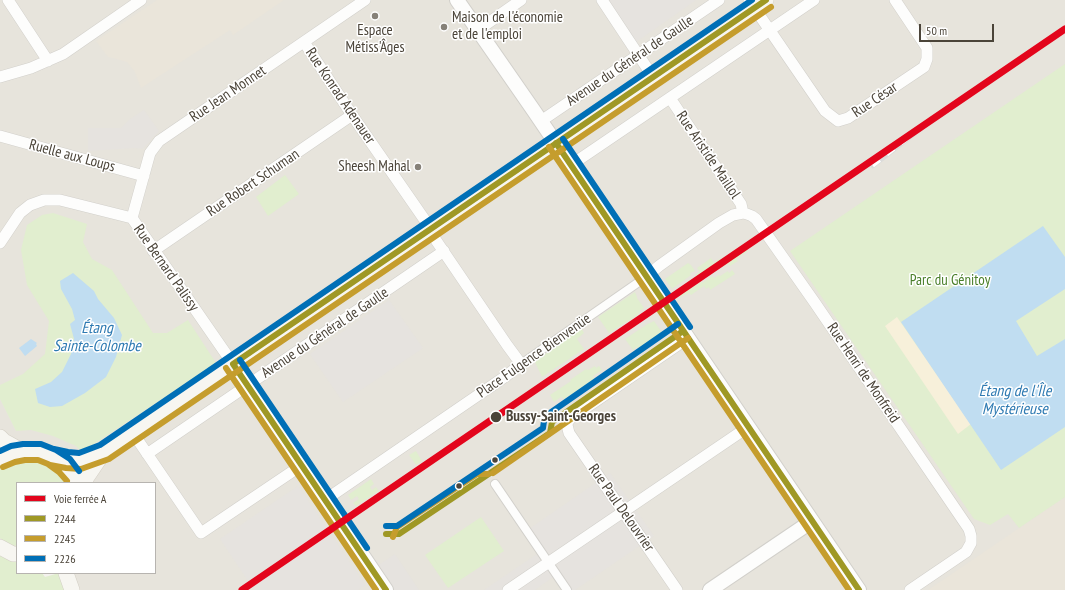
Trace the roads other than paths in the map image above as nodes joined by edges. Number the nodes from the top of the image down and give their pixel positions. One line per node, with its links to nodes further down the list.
1 (8, 0): 15 (street)
2 (140, 0): 15 (street)
3 (365, 0): 13 (street, Rue Jean Monnet)
4 (457, 0): 11 (street)
5 (521, 0): 11 (street)
6 (602, 0): 14 (street)
7 (719, 0): 14 (street, Avenue du Général de Gaulle)
8 (814, 0): 12 (street)
9 (895, 0): 12 (street, Rue César)
10 (757, 2): 12 (street, Rue César); 17 (main road, Avenue du Général de Gaulle)
11 (478, 30): 20 (street)
12 (770, 30): 18 (street)
13 (304, 42): 19 (street, Rue Konrad Adenauer); 24 (street, Rue Jean Monnet)
14 (638, 55): 17 (street); 20 (street, Avenue du Général de Gaulle)
15 (48, 61): 16 (street)
16 (0, 77)
17 (653, 77): 22 (main road, Avenue du Général de Gaulle)
18 (670, 98): 23 (street); 25 (street, Rue Aristide Maillol)
19 (352, 115): 27 (street, Rue Konrad Adenauer); 29 (street, Rue Robert Schuman)
20 (541, 121): 22 (street)
21 (0, 136): 24 (street, Ruelle aux Loups)
22 (556, 143): 23 (street); 27 (main road, Avenue du Général de Gaulle)
23 (571, 165): 31 (street)
24 (144, 176): 26 (street, Rue Jean Monnet)
25 (743, 213): 31 (street, Place Fulgence Bienvenüe); 62 (street, Rue Henri de Monfreid)
26 (132, 218): 28 (street, Rue Bernard Palissy); 29 (street, Rue Bernard Palissy)
27 (430, 229): 30 (street, Rue Konrad Adenauer); 33 (main road, Avenue du Général de Gaulle)
28 (2, 237)
29 (153, 251): 33 (street, Rue Bernard Palissy)
30 (444, 251): 34 (street, Rue Konrad Adenauer); 35 (street, Avenue du Général de Gaulle)
31 (646, 277): 32 (street); 34 (street, Place Fulgence Bienvenüe)
32 (688, 338): 36 (street); 49 (street, Rue Paul Delouvrier)
33 (233, 364): 35 (street); 37 (main road, Avenue du Général de Gaulle)
34 (521, 364): 48 (street, Place Fulgence Bienvenüe)
35 (248, 386): 41 (street, Avenue du Général de Gaulle); 44 (street)
36 (748, 427): 49 (street); 50 (street)
37 (133, 433): 40 (main road, Avenue du Général de Gaulle); 41 (street)
38 (0, 437): 39 (main road)
39 (24, 452): 42 (main road, Avenue du Général de Gaulle); 43 (main road)
40 (104, 452): 42 (main road, Avenue du Général de Gaulle); 46 (main road, Avenue du Général de Gaulle)
41 (147, 454): 44 (street)
42 (52, 457): 45 (main road)
43 (0, 460)
44 (302, 465): 48 (street)
45 (76, 482)
46 (84, 482)
47 (495, 484): 53 (street)
48 (325, 500): 56 (street)
49 (623, 512): 53 (street); 59 (street, Rue Paul Delouvrier)
50 (812, 521): 60 (street); 61 (street)
51 (0, 547): 52 (main road)
52 (16, 554)
53 (548, 563): 57 (street); 58 (street)
54 (59, 574): 55 (main road)
55 (69, 582)
56 (386, 590)
57 (508, 590)
58 (567, 590)
59 (677, 590)
60 (710, 590)
61 (859, 590)
62 (910, 590)

